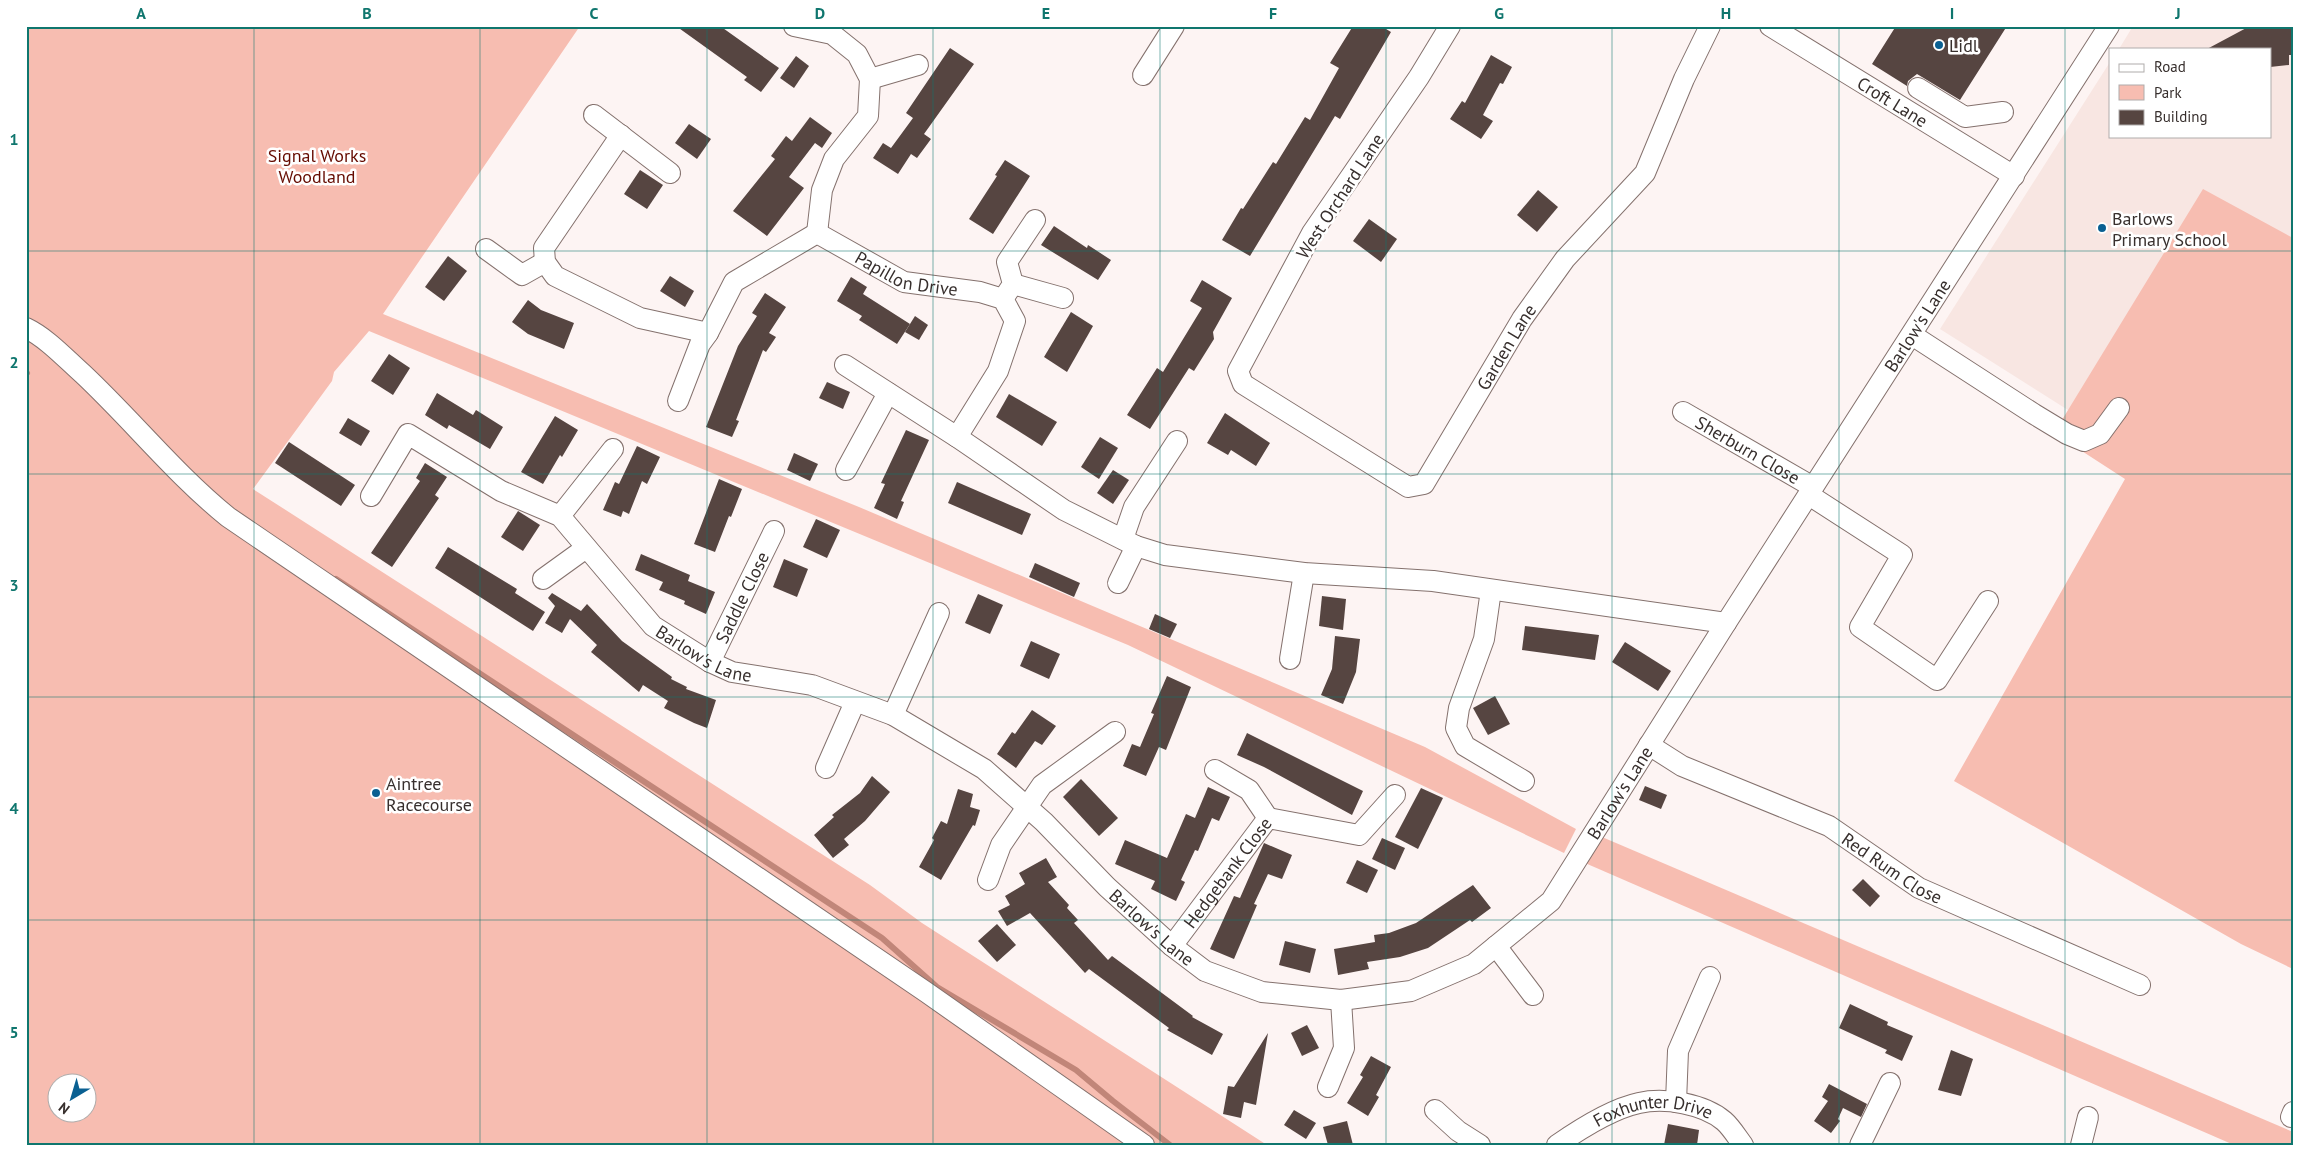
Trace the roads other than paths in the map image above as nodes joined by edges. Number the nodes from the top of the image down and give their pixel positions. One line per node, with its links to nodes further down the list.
1 (794, 26): 9 (street)
2 (1174, 26): 8 (street)
3 (1450, 26): 26 (street, West Orchard Lane)
4 (1710, 26): 26 (street, Garden Lane)
5 (1770, 26): 15 (street, Croft Lane)
6 (2109, 26): 15 (street, Barlow's Lane)
7 (918, 65): 9 (street)
8 (1143, 75)
9 (870, 79): 17 (street)
10 (1918, 88): 11 (street)
11 (2003, 112)
12 (594, 115): 13 (street)
13 (621, 135): 14 (street); 19 (street)
14 (670, 173)
15 (2014, 176): 24 (street, Barlow's Lane)
16 (1035, 220): 20 (street)
17 (817, 233): 20 (street, Papillon Drive); 23 (street)
18 (486, 249): 19 (street)
19 (546, 262): 23 (street)
20 (1008, 291): 21 (street, Papillon Drive); 31 (street)
21 (1064, 298)
22 (26, 328): 72 (street)
23 (708, 333): 28 (street)
24 (1912, 335): 29 (street); 35 (street, Barlow's Lane)
25 (844, 365): 27 (street)
26 (1238, 372)
27 (888, 393): 31 (street); 34 (street)
28 (678, 401)
29 (2119, 408)
30 (1683, 412): 35 (street, Sherburn Close)
31 (957, 437): 39 (street)
32 (1176, 441): 39 (street)
33 (613, 449): 37 (street)
34 (846, 470)
35 (1811, 491): 45 (street, Sherburn Close); 47 (street, Barlow's Lane)
36 (370, 496): 37 (street, Barlow's Lane)
37 (560, 516): 40 (street, Barlow's Lane)
38 (774, 531): 49 (street, Saddle Close)
39 (1130, 542): 41 (street); 43 (street)
40 (586, 548): 42 (street); 49 (street, Barlow's Lane)
41 (1304, 573): 44 (street); 48 (street)
42 (543, 579)
43 (1118, 583)
44 (1491, 590): 47 (street); 56 (street)
45 (1988, 601)
46 (939, 612): 51 (street)
47 (1726, 623): 53 (street, Barlow's Lane)
48 (1290, 659)
49 (710, 662): 50 (street, Barlow's Lane)
50 (855, 702): 51 (street, Barlow's Lane); 54 (street)
51 (893, 715): 58 (street, Barlow's Lane)
52 (1116, 732): 58 (street)
53 (1649, 745): 62 (street, Barlow's Lane); 64 (street, Red Rum Close)
54 (826, 768)
55 (1215, 770): 59 (street)
56 (1524, 781)
57 (1395, 795): 59 (street, Hedgebank Close)
58 (1027, 807): 60 (street); 61 (street, Barlow's Lane)
59 (1268, 818): 61 (street, Hedgebank Close)
60 (988, 880)
61 (1172, 946): 66 (street, Barlow's Lane)
62 (1496, 946): 65 (street); 66 (street, Barlow's Lane)
63 (1710, 977): 69 (street)
64 (2140, 985)
65 (1533, 995)
66 (1341, 1000): 68 (street)
67 (1890, 1083): 76 (street)
68 (1328, 1087)
69 (1676, 1102): 74 (street, Foxhunter Drive); 75 (street, Foxhunter Drive)
70 (1436, 1110): 73 (street)
71 (2088, 1117): 77 (street)
72 (1144, 1145)
73 (1480, 1145)
74 (1557, 1145)
75 (1743, 1145)
76 (1860, 1145)
77 (2081, 1145)

